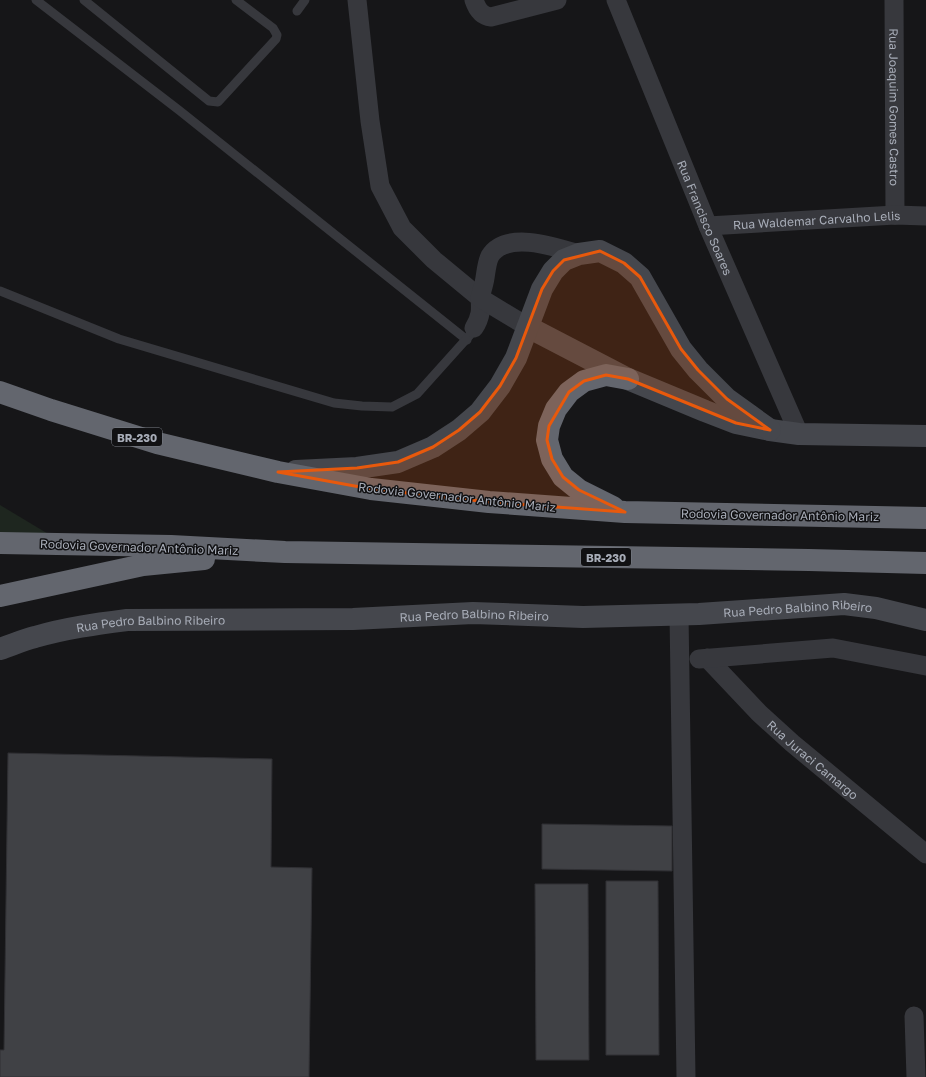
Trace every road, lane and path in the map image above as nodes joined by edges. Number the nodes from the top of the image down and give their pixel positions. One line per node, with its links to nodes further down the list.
1 (36, 0): 18 (lane)
2 (84, 0): 3 (lane)
3 (236, 0)
4 (305, 0): 10 (lane)
5 (357, 0): 16 (street)
6 (474, 0): 7 (street)
7 (556, 0)
8 (616, 0): 13 (street, Rua Francisco Soares)
9 (894, 0): 11 (street, Rua Joaquim Gomes Castro)
10 (297, 11)
11 (895, 214): 12 (street, Rua Waldemar Carvalho Lelis); 13 (street, Rua Waldemar Carvalho Lelis)
12 (926, 216)
13 (708, 226): 22 (street, Rua Francisco Soares)
14 (579, 254): 16 (street); 17 (street); 21 (street)
15 (0, 291): 18 (lane)
16 (480, 298): 17 (street); 18 (street)
17 (528, 327): 19 (street); 24 (street)
18 (471, 334)
19 (628, 379): 21 (street); 25 (highway)
20 (0, 392): 24 (highway, Rodovia Governador Antônio Mariz / BR-230)
21 (770, 430): 22 (street)
22 (799, 434): 23 (street)
23 (926, 436)
24 (278, 472): 25 (highway, Rodovia Governador Antônio Mariz / BR-230)
25 (625, 512): 26 (highway, Rodovia Governador Antônio Mariz / BR-230)
26 (926, 518)
27 (0, 543): 28 (highway, Rodovia Governador Antônio Mariz / BR-230)
28 (285, 552): 29 (highway, Rodovia Governador Antônio Mariz / BR-230); 30 (highway)
29 (926, 563)
30 (0, 596)
31 (679, 614): 32 (street, Rua Pedro Balbino Ribeiro); 33 (street, Rua Pedro Balbino Ribeiro); 35 (street)
32 (926, 620)
33 (0, 649)
34 (707, 658): 35 (street); 36 (street); 37 (street, Rua Juraci Camargo)
35 (680, 661): 39 (street)
36 (926, 666)
37 (926, 854)
38 (914, 1016): 40 (street)
39 (686, 1077)
40 (916, 1077)

